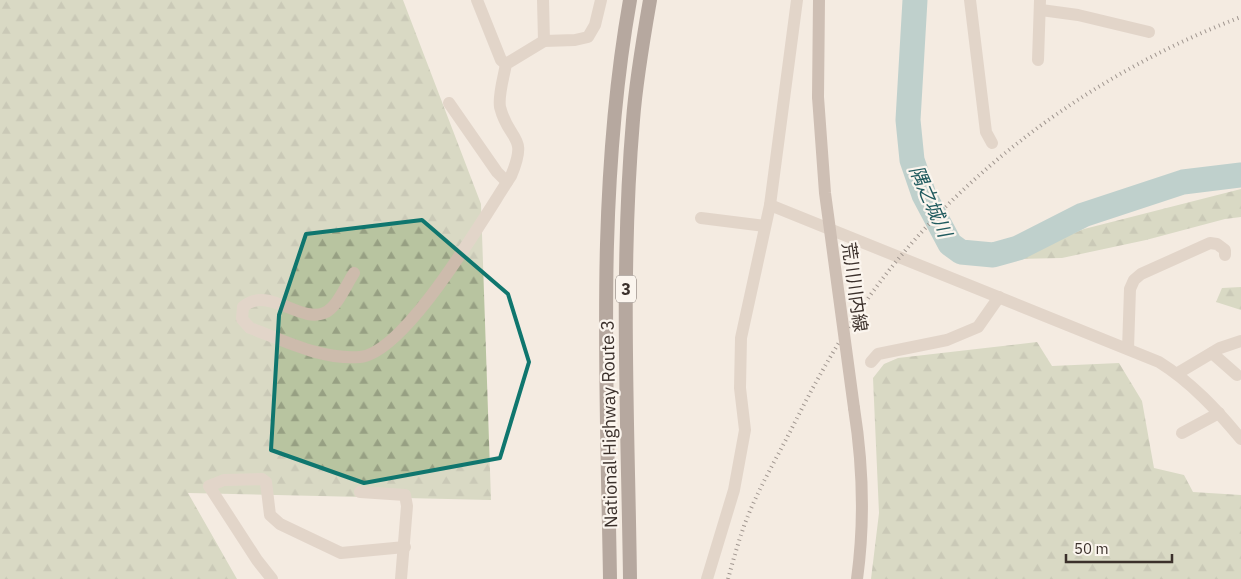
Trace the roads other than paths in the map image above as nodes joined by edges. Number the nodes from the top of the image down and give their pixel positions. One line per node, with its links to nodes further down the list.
1 (477, 0): 13 (street)
2 (543, 0): 11 (street)
3 (601, 0): 11 (street)
4 (630, 0): 36 (highway, National Highway Route 3 / 3)
5 (650, 0): 37 (highway, National Highway Route 3 / 3)
6 (797, 0): 17 (street)
7 (819, 0): 39 (main road, 荒川川内線, bridge)
8 (970, 0): 15 (street)
9 (1041, 5): 10 (street); 12 (street)
10 (1149, 32)
11 (544, 41): 13 (street)
12 (1038, 60)
13 (506, 64): 16 (street)
14 (448, 103): 16 (street)
15 (992, 143)
16 (507, 182): 21 (street)
17 (770, 205): 19 (street); 22 (street)
18 (701, 218): 19 (street)
19 (765, 226): 38 (street)
20 (1225, 255): 24 (street)
21 (354, 273)
22 (999, 297): 24 (street); 26 (street)
23 (1241, 342): 25 (street)
24 (1128, 349): 27 (street)
25 (1212, 353): 27 (street); 28 (street)
26 (872, 362)
27 (1178, 374): 29 (street)
28 (1237, 375)
29 (1219, 413): 30 (street); 31 (street)
30 (1182, 433)
31 (1241, 439)
32 (360, 492): 33 (street)
33 (405, 547): 34 (street); 35 (street)
34 (272, 579)
35 (401, 579)
36 (610, 579)
37 (630, 579)
38 (707, 579)
39 (857, 579)

